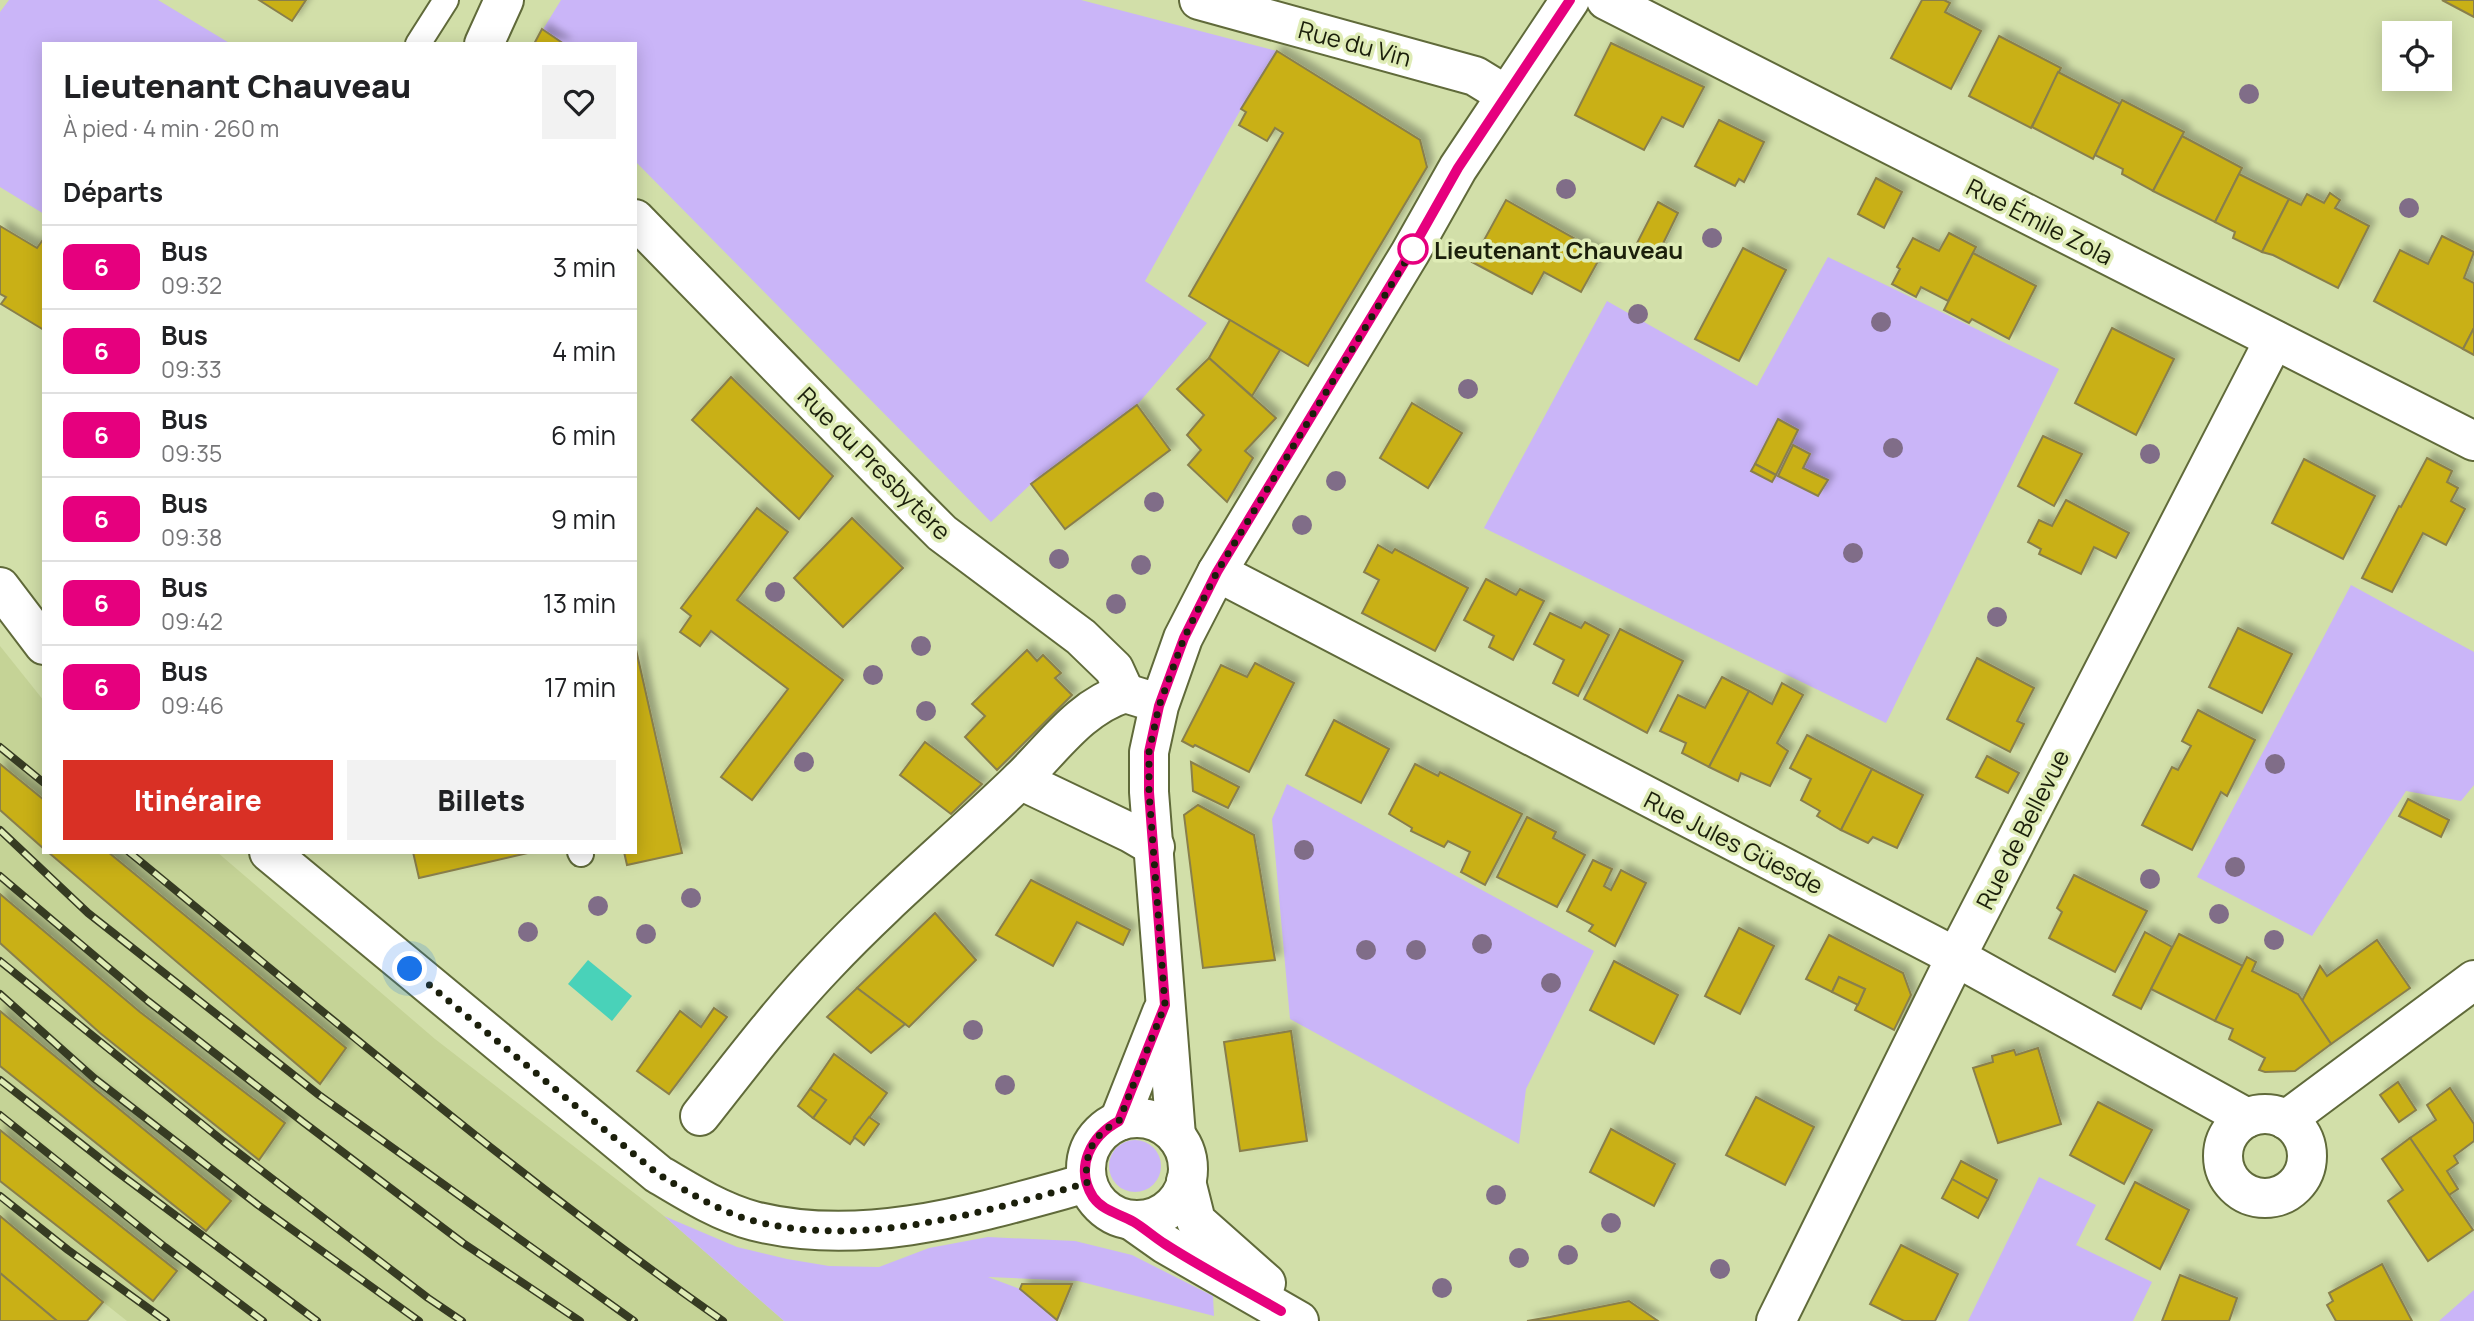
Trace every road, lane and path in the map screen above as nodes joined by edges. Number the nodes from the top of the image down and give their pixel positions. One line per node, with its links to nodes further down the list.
1 (446, 0): 6 (lane)
2 (504, 0): 7 (street)
3 (1199, 0): 8 (street, Rue du Vin)
4 (1570, 0): 8 (street)
5 (1606, 0): 10 (street, Rue Émile Zola)
6 (419, 42)
7 (485, 42)
8 (1506, 95): 12 (street)
9 (637, 221): 15 (street, Rue du Presbytère)
10 (2274, 340): 11 (street, Rue Émile Zola); 19 (street, Rue de Bellevue)
11 (2474, 441)
12 (1217, 572): 15 (street); 19 (street, Rue Jules Güesde)
13 (0, 587): 14 (street)
14 (42, 642)
15 (1142, 699): 16 (street); 17 (street)
16 (1020, 780): 17 (street); 22 (street)
17 (1155, 847): 21 (street)
18 (271, 854): 28 (street)
19 (1956, 957): 23 (street, Rue Jules Güesde); 32 (street, Rue de Bellevue)
20 (2474, 980): 24 (street)
21 (1165, 1005): 25 (street); 26 (street)
22 (700, 1116)
23 (2247, 1118): 24 (street); 24 (street)
24 (2286, 1119)
25 (1119, 1121): 26 (street); 28 (street)
26 (1176, 1136): 27 (street)
27 (1186, 1181): 29 (street); 31 (street)
28 (1087, 1183): 29 (street)
29 (1131, 1220): 30 (street)
30 (1298, 1321)
31 (1309, 1321)
32 (1776, 1321)

